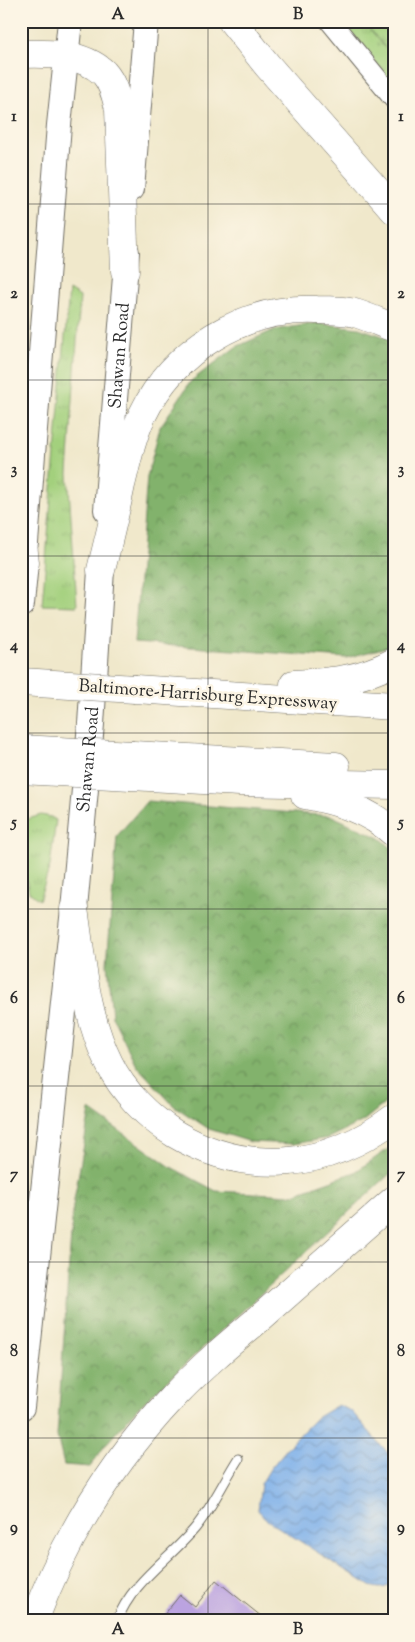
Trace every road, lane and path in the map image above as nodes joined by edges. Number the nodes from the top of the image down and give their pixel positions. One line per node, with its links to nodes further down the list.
1 (70, 21): 6 (main road)
2 (146, 21): 9 (main road, Shawan Road)
3 (232, 21): 8 (highway)
4 (330, 21): 7 (street)
5 (21, 54): 6 (highway)
6 (65, 56): 9 (highway); 12 (main road)
7 (394, 99)
8 (394, 210)
9 (125, 271): 13 (main road, Shawan Road)
10 (394, 328): 13 (highway)
11 (21, 523): 12 (highway)
12 (25, 562): 14 (main road)
13 (101, 570): 26 (main road, Shawan Road)
14 (21, 604)
15 (394, 662): 17 (highway)
16 (21, 682): 17 (highway, Baltimore-Harrisburg Expressway, bridge)
17 (170, 691): 18 (highway, Baltimore-Harrisburg Expressway)
18 (394, 706)
19 (21, 749): 20 (highway, bridge)
20 (132, 766): 21 (highway); 22 (highway, bridge); 23 (highway)
21 (394, 769)
22 (21, 770)
23 (240, 782): 24 (highway); 25 (highway)
24 (394, 785)
25 (394, 833)
26 (74, 909): 27 (highway); 29 (main road, Shawan Road)
27 (394, 1118)
28 (394, 1200): 31 (highway)
29 (21, 1407)
30 (238, 1459): 32 (lane)
31 (34, 1621)
32 (117, 1621)

